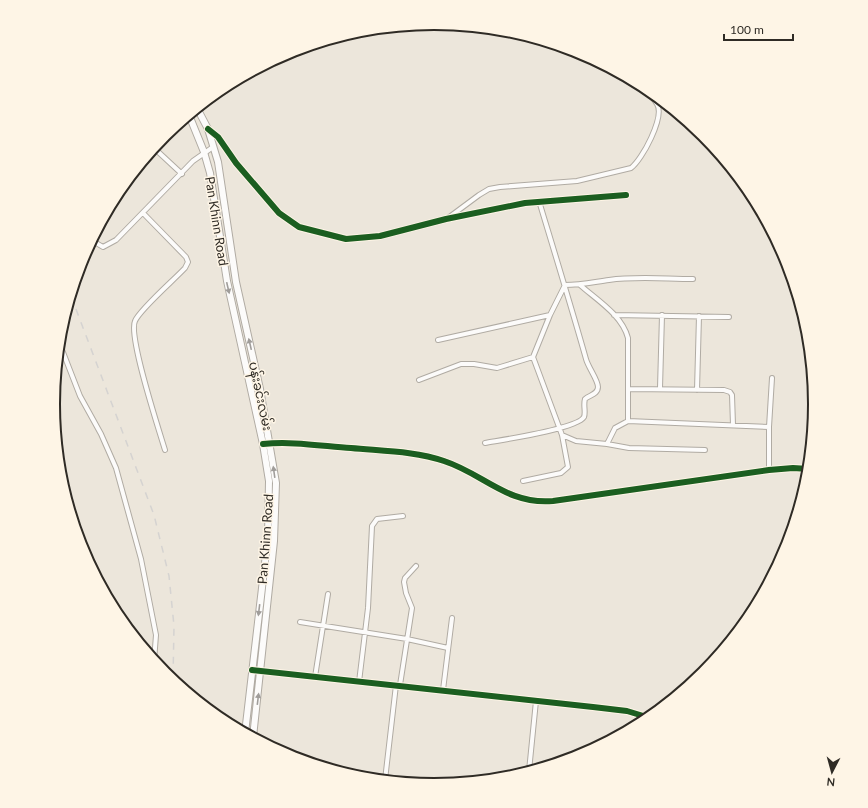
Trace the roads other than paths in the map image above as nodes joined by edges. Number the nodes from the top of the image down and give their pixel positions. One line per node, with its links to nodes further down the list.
1 (655, 102): 12 (street)
2 (199, 113): 4 (main road, ပန်းခင်းလမ်း)
3 (191, 120): 7 (main road, Pan Khinn Road)
4 (208, 129): 5 (main road, ပန်းခင်းလမ်း); 12 (street)
5 (213, 146): 7 (street); 35 (main road, ပန်းခင်းလမ်း, one-way to 5)
6 (158, 152): 8 (street)
7 (204, 152): 8 (street); 37 (main road, Pan Khinn Road, one-way to 37)
8 (182, 174): 11 (street)
9 (626, 196): 10 (street)
10 (539, 201): 12 (street); 15 (street)
11 (143, 213): 13 (street); 39 (street)
12 (446, 219)
13 (97, 243)
14 (693, 279): 16 (street)
15 (565, 285): 16 (street); 18 (street); 33 (street)
16 (580, 285): 17 (street)
17 (613, 314): 19 (street); 27 (street)
18 (550, 315): 22 (street); 24 (street)
19 (662, 315): 20 (street); 28 (street)
20 (699, 316): 21 (street); 29 (street)
21 (729, 317)
22 (438, 340)
23 (63, 353): 53 (street)
24 (533, 357): 26 (street); 33 (street)
25 (772, 378): 32 (street)
26 (419, 380)
27 (628, 388): 28 (street); 30 (street)
28 (660, 388): 29 (street)
29 (697, 390): 31 (street)
30 (628, 420): 31 (street); 38 (street)
31 (734, 425): 32 (street)
32 (769, 426): 42 (street)
33 (560, 429): 34 (street); 36 (street)
34 (562, 435): 38 (street); 43 (street)
35 (270, 443): 37 (street); 42 (street); 55 (main road, ပန်းခင်းလမ်း, one-way to 35)
36 (485, 443)
37 (263, 444): 54 (main road, Pan Khinn Road, one-way to 54)
38 (607, 444): 40 (street)
39 (165, 450)
40 (705, 450)
41 (802, 469): 42 (street)
42 (769, 470)
43 (523, 481)
44 (403, 516): 50 (street)
45 (416, 566): 51 (street)
46 (328, 594): 49 (street)
47 (452, 618): 52 (street)
48 (300, 622): 49 (street)
49 (324, 625): 50 (street); 56 (street)
50 (366, 632): 51 (street); 57 (street)
51 (407, 639): 52 (street); 58 (street)
52 (448, 648): 59 (street)
53 (155, 653)
54 (252, 670): 55 (street); 62 (main road, Pan Khinn Road)
55 (262, 671): 56 (street); 63 (main road, ပန်းခင်းလမ်း, one-way to 55)
56 (315, 677): 57 (street)
57 (359, 682): 58 (street)
58 (398, 685): 59 (street); 65 (street)
59 (443, 690): 60 (street)
60 (536, 701): 61 (street); 64 (street)
61 (641, 716)
62 (246, 727)
63 (255, 732)
64 (530, 765)
65 (386, 775)

